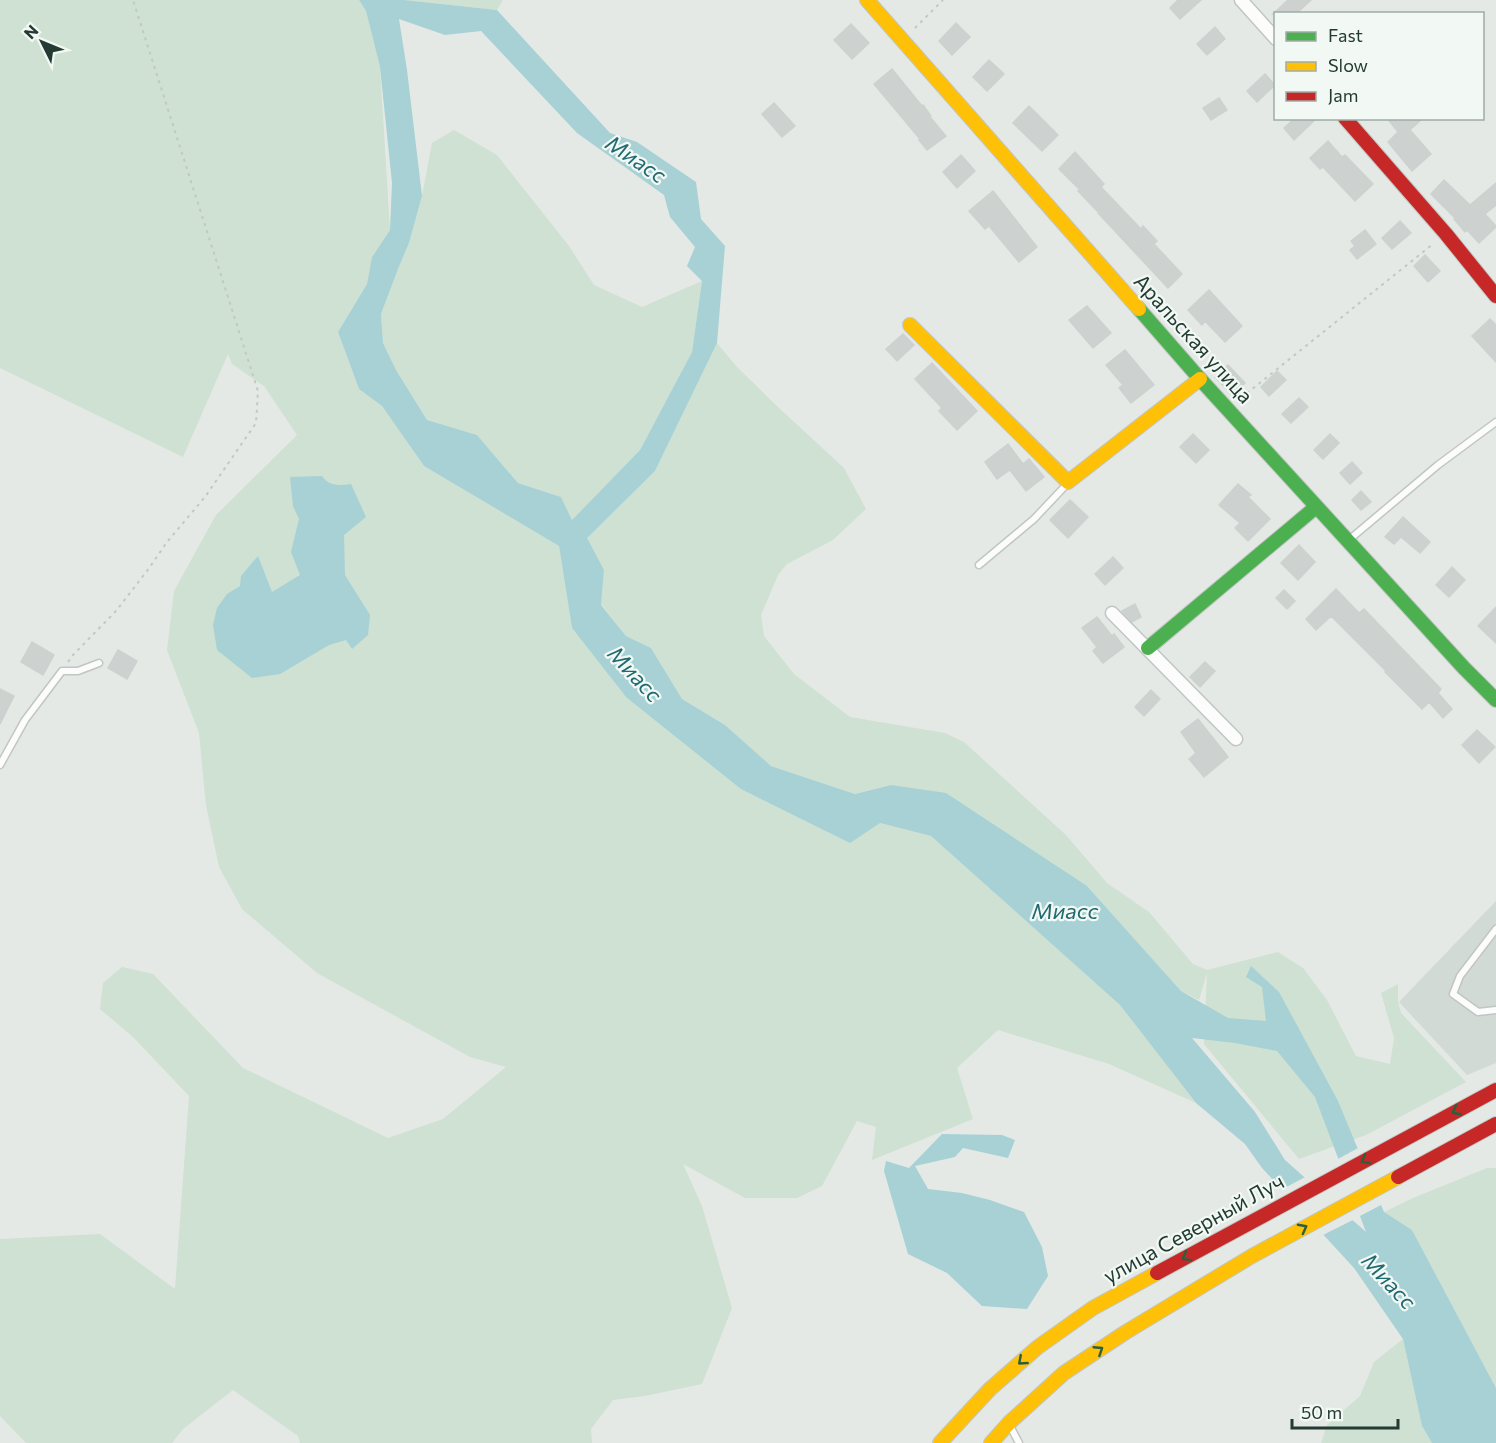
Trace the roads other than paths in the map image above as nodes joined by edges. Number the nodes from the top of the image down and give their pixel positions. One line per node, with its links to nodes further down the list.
1 (867, 0): 7 (street, Аральская улица)
2 (1241, 0): 3 (street)
3 (1274, 38)
4 (1347, 120): 5 (street)
5 (1496, 296)
6 (910, 325): 9 (street)
7 (1200, 380): 9 (street); 10 (street, Аральская улица)
8 (1496, 422): 11 (lane)
9 (1068, 483): 12 (lane)
10 (1316, 507): 11 (street, Аральская улица); 14 (street)
11 (1347, 541): 16 (street, Аральская улица)
12 (979, 565)
13 (1112, 613): 14 (street)
14 (1148, 648): 17 (street)
15 (99, 663): 18 (lane)
16 (1496, 700)
17 (1236, 739)
18 (0, 765)
19 (1496, 929): 20 (lane)
20 (1496, 1010)
21 (1496, 1090): 24 (street, улица Северный Луч, one-way to 24)
22 (1496, 1124): 23 (street, one-way to 22)
23 (1008, 1423): 25 (street); 26 (lane)
24 (940, 1443)
25 (991, 1443)
26 (1019, 1443)

